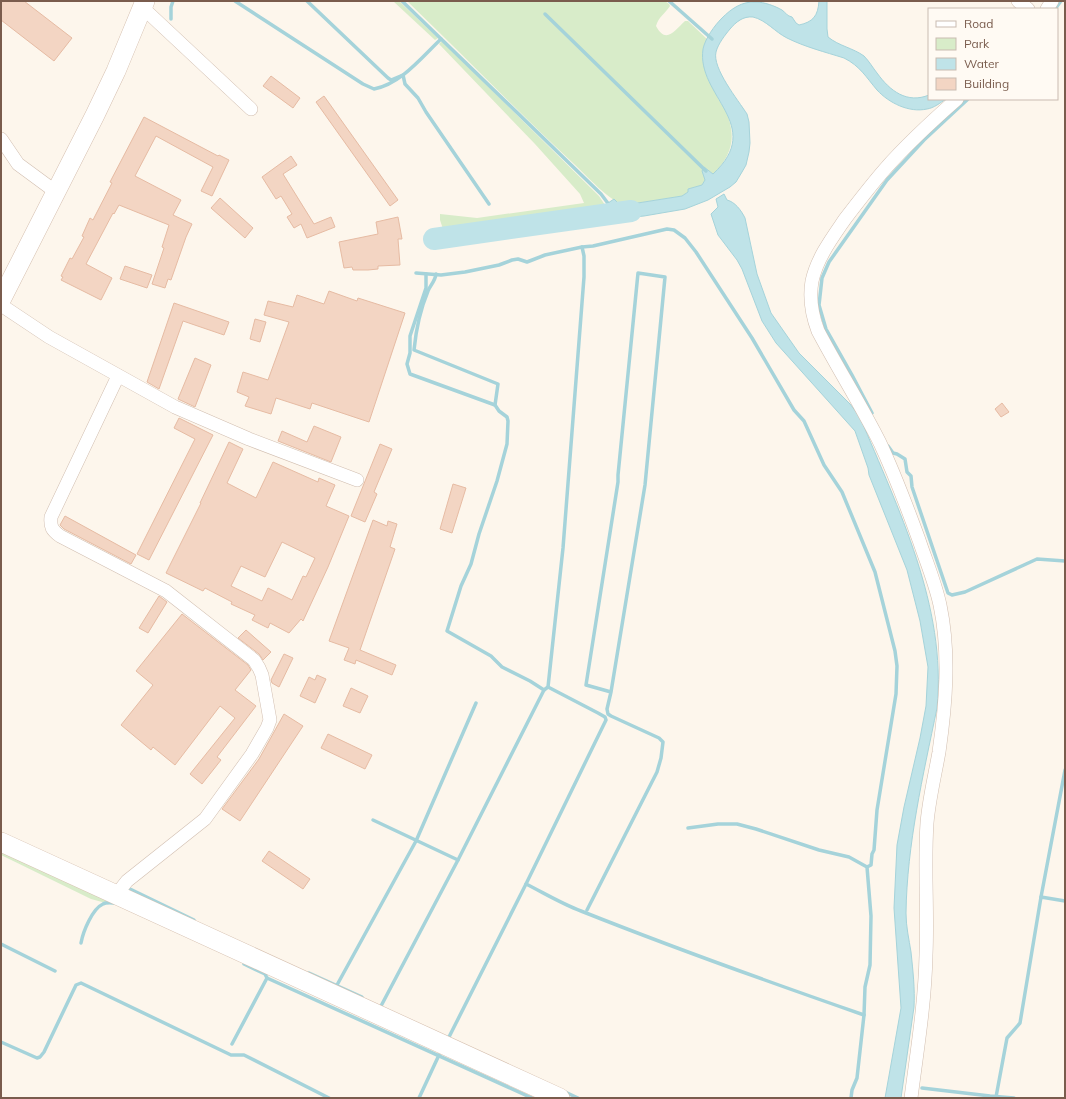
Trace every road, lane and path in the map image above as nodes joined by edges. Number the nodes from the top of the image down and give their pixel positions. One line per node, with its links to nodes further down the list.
1 (144, 4): 3 (street); 5 (street)
2 (956, 100): 13 (street)
3 (252, 109)
4 (1, 139): 5 (street)
5 (56, 192): 6 (street)
6 (1, 300)
7 (1, 305): 8 (street)
8 (118, 376): 9 (street); 11 (street)
9 (357, 480)
10 (1, 842): 11 (street)
11 (116, 895): 12 (street)
12 (560, 1098)
13 (911, 1098)

